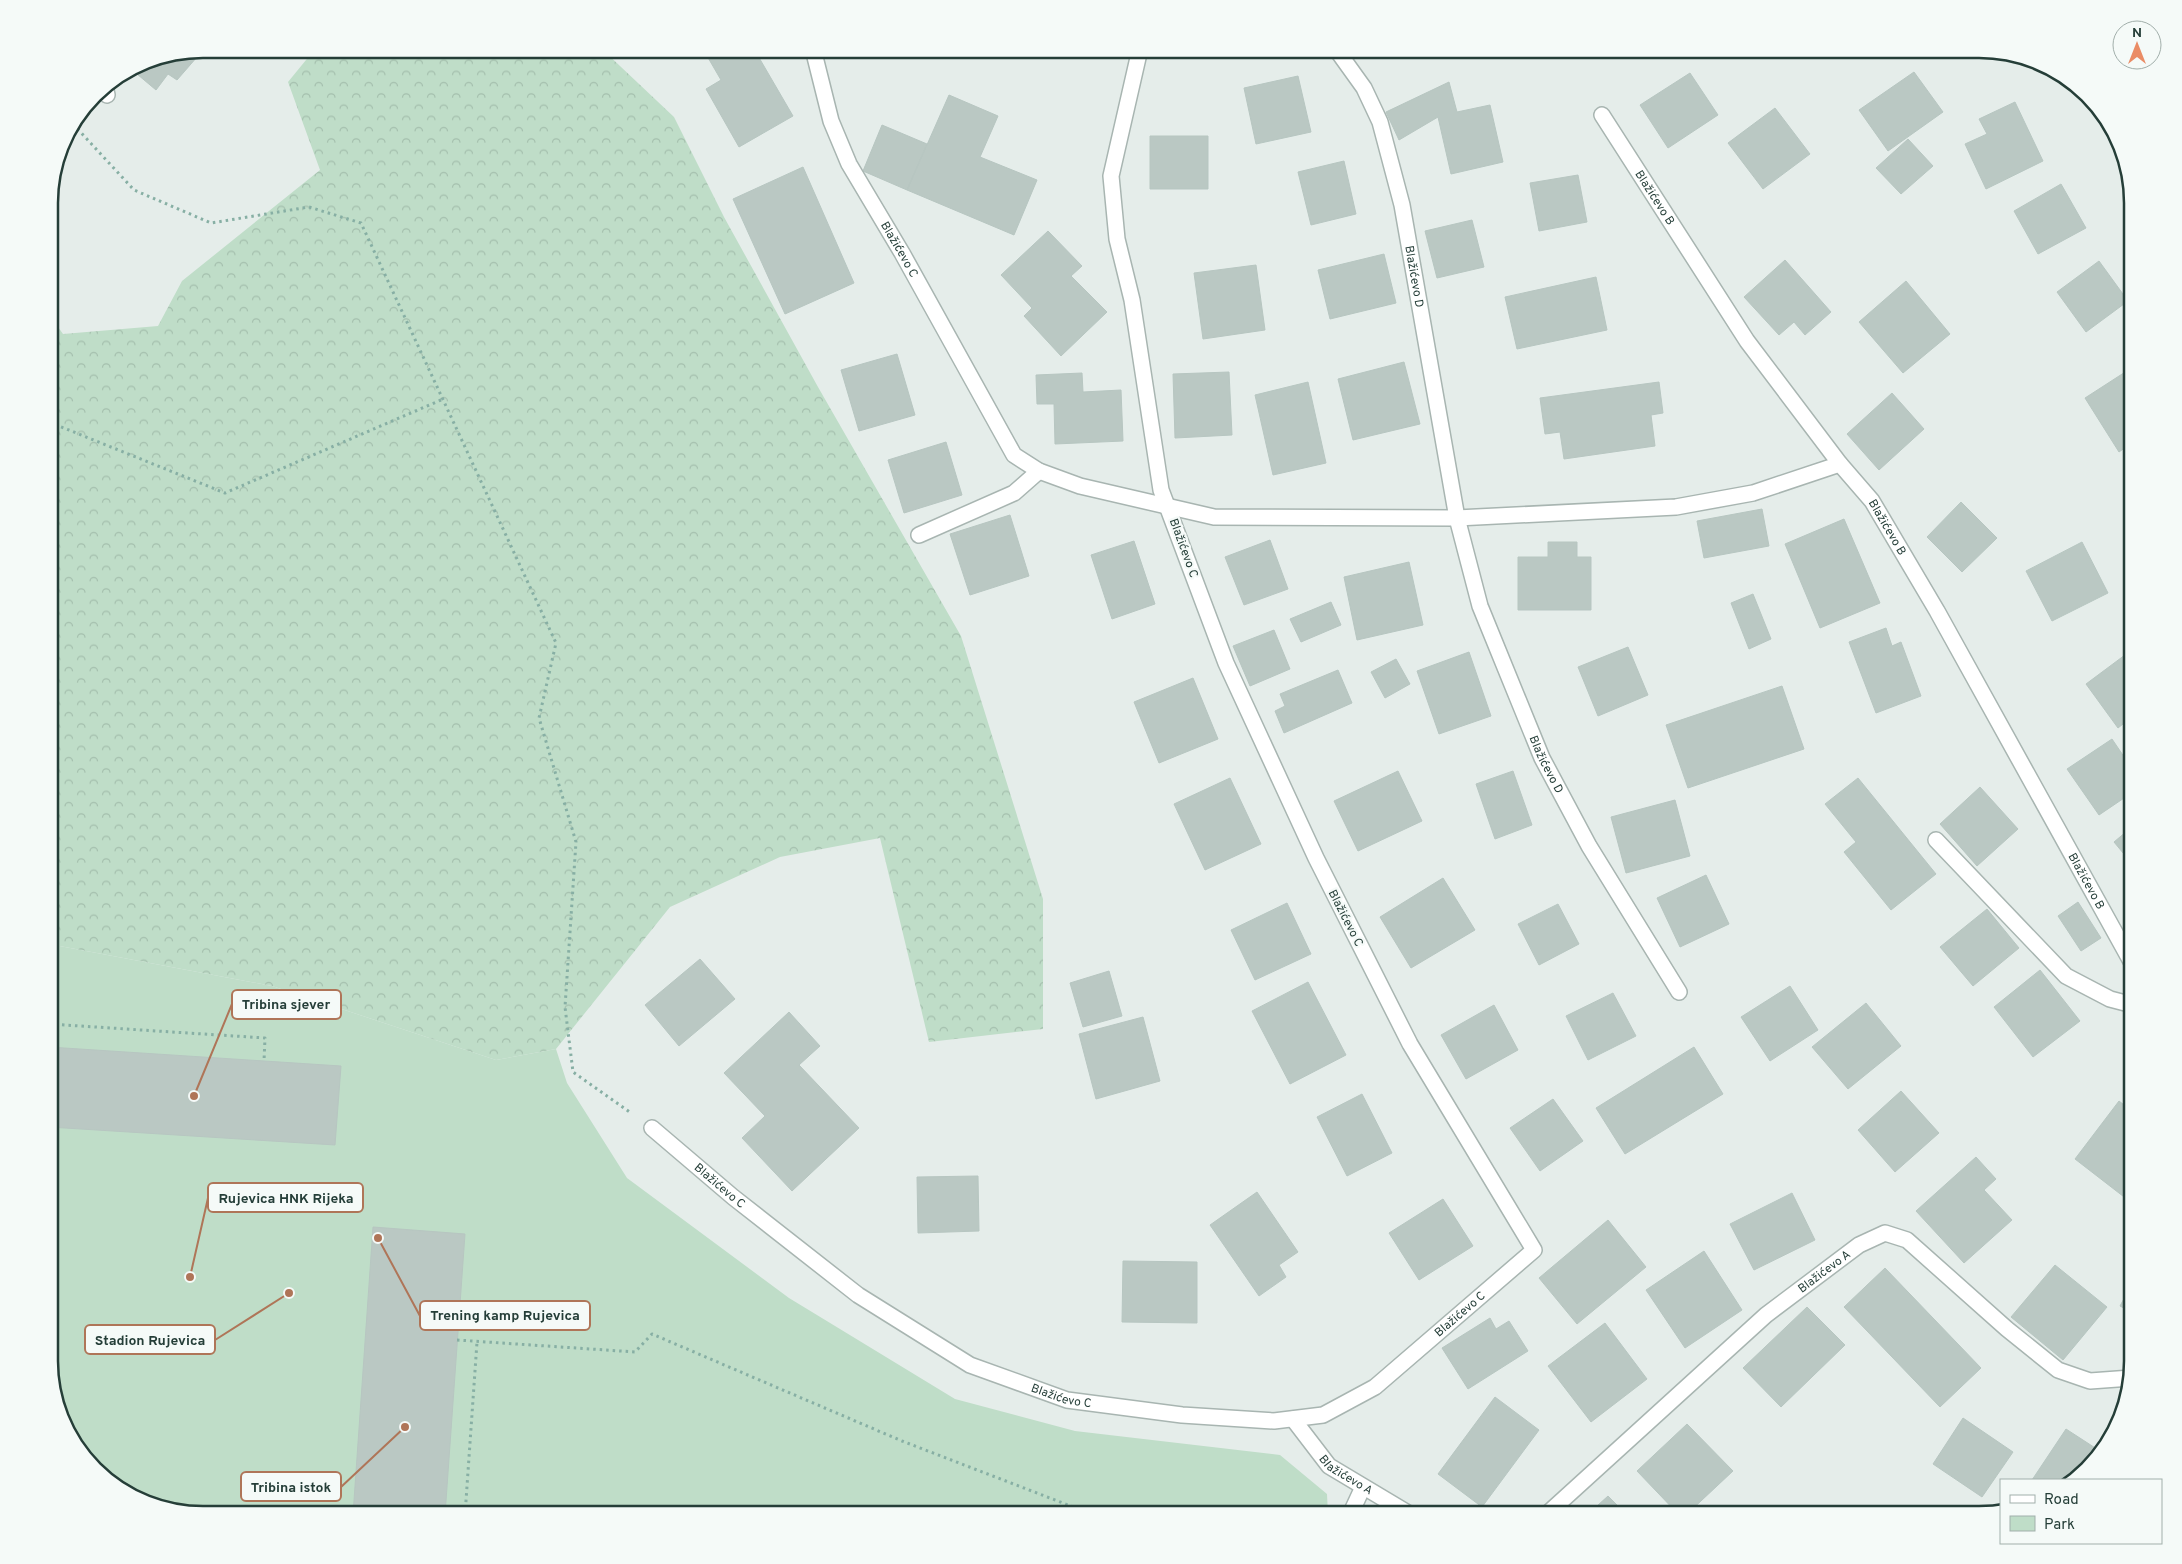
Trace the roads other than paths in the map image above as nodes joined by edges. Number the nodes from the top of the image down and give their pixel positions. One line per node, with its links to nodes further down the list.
1 (815, 58): 6 (street, Blažićevo C)
2 (1138, 58): 7 (street, Blažićevo C)
3 (1342, 58): 8 (street, Blažićevo D)
4 (1602, 115): 5 (street, Blažićevo B)
5 (1840, 464): 8 (street); 11 (street, Blažićevo B)
6 (1039, 471): 7 (street, Blažićevo C); 9 (street)
7 (1168, 507): 8 (street, Blažićevo C); 16 (street, Blažićevo C)
8 (1457, 518): 12 (street, Blažićevo D)
9 (918, 535)
10 (1936, 840): 13 (street)
11 (2124, 949)
12 (1679, 992)
13 (2124, 1003)
14 (652, 1128): 16 (street, Blažićevo C)
15 (2123, 1379): 20 (street, Blažićevo A)
16 (1293, 1419): 17 (street, Blažićevo A)
17 (1363, 1487): 18 (street); 19 (street, Blažićevo A)
18 (1354, 1506)
19 (1396, 1506)
20 (1556, 1506)

